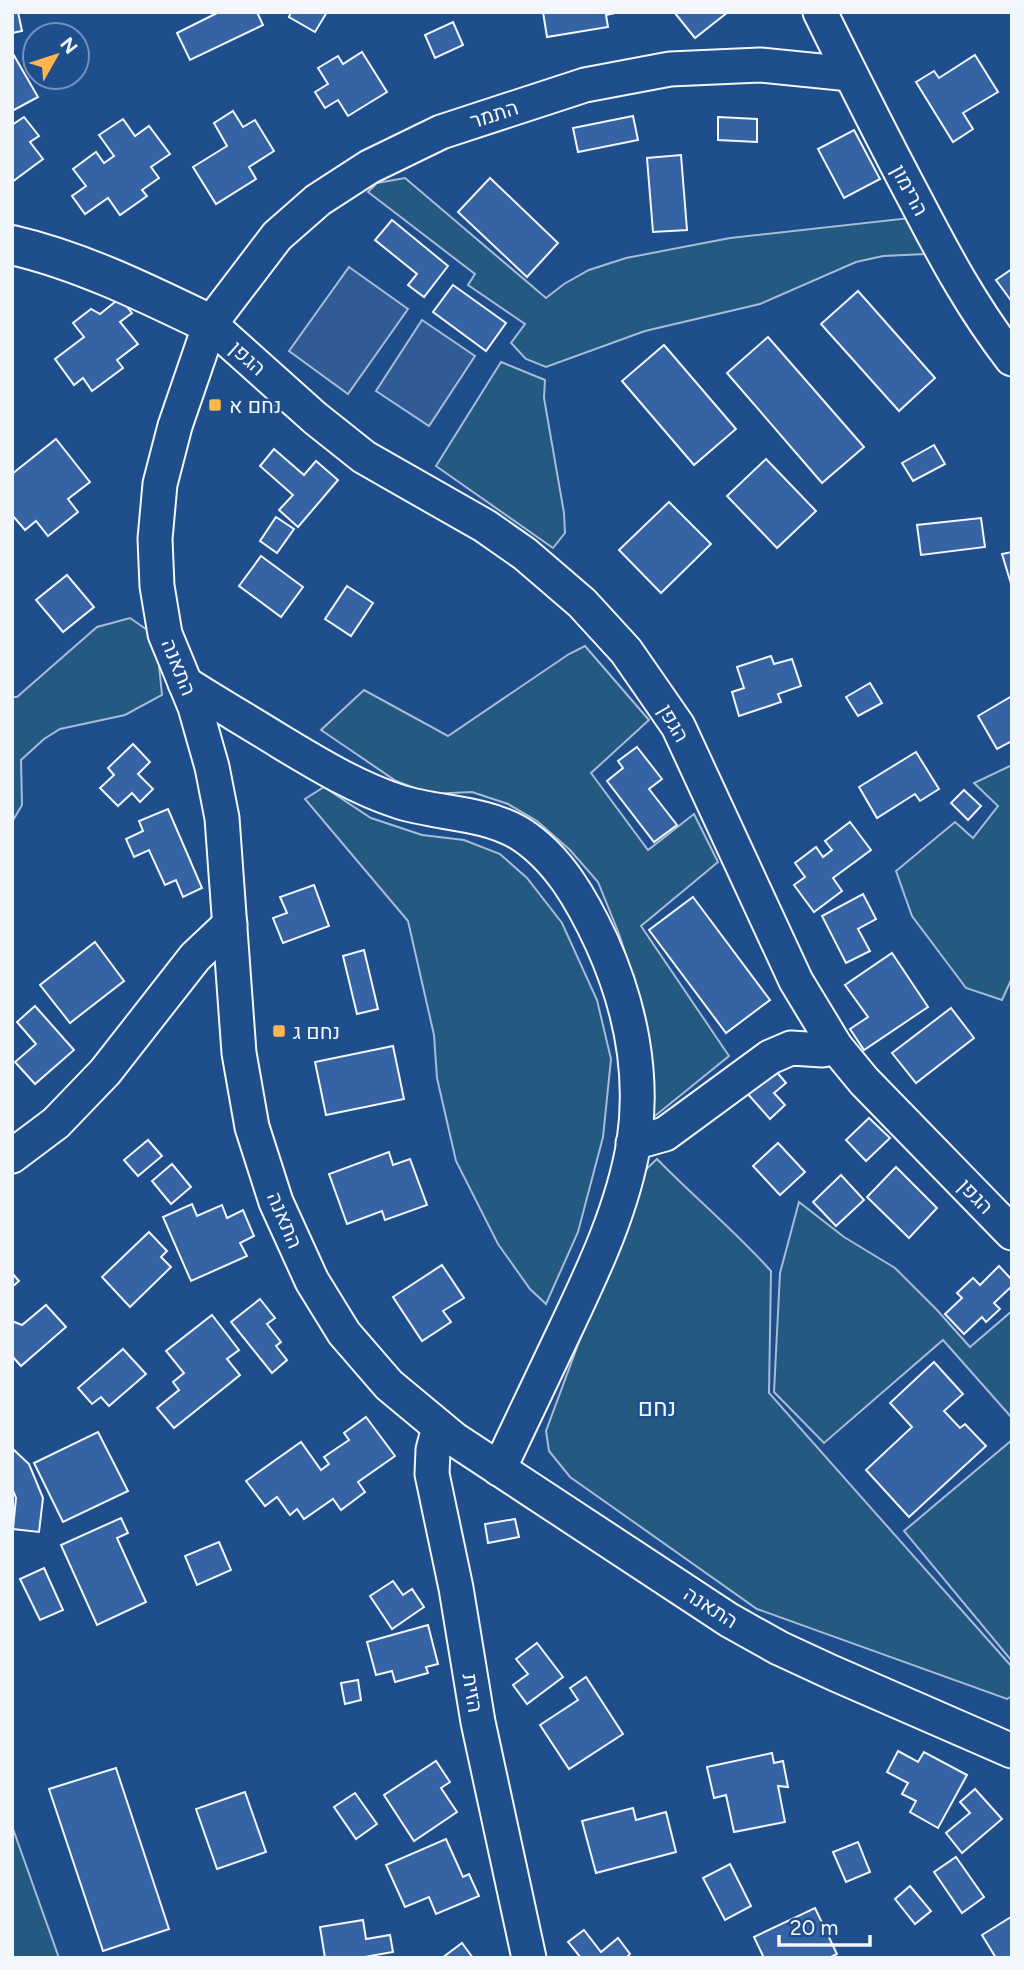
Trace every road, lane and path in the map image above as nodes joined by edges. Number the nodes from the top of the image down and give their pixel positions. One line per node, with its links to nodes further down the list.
1 (820, 12): 2 (street, הרימון)
2 (850, 74): 4 (street, התמר); 5 (street, הרימון)
3 (12, 245): 4 (main road)
4 (210, 324): 6 (street, התאנה); 8 (street, הגפן)
5 (1012, 359)
6 (185, 682): 7 (street, התאנה); 9 (street)
7 (230, 924): 10 (street); 13 (street, התאנה)
8 (836, 1047): 9 (street); 11 (street, הגפן)
9 (634, 1143): 14 (street)
10 (12, 1156)
11 (997, 1201): 12 (street, הגפן)
12 (1012, 1233)
13 (439, 1427): 14 (street, התאנה); 16 (street, הזית)
14 (499, 1469): 15 (street, התאנה)
15 (1012, 1751)
16 (529, 1958)

